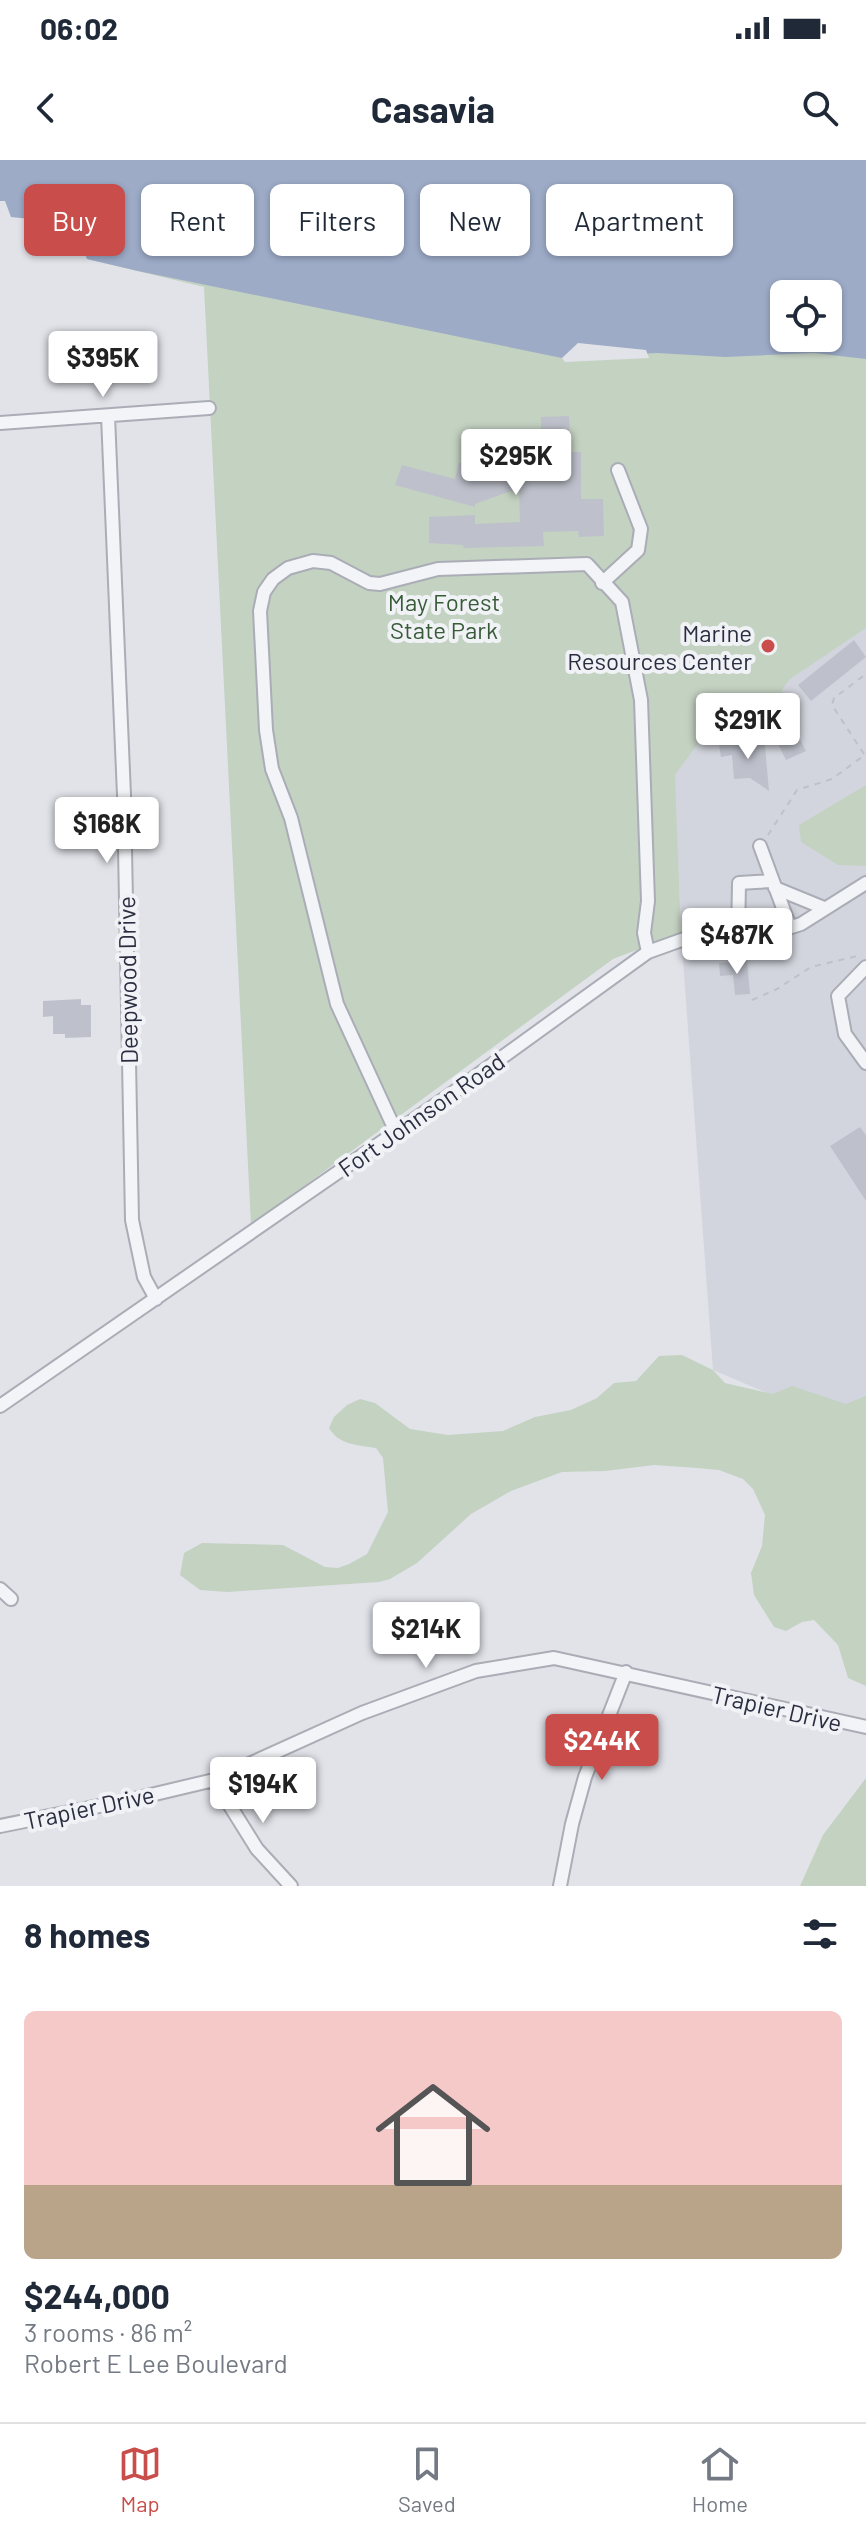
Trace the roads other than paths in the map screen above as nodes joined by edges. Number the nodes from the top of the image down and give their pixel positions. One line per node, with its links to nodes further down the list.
1 (209, 408): 2 (street)
2 (108, 416): 3 (street); 16 (street, Deepwood Drive)
3 (0, 423)
4 (618, 470): 5 (street)
5 (602, 583): 12 (street); 15 (street)
6 (760, 846): 8 (street)
7 (866, 883): 9 (street, Fort Johnson Road)
8 (773, 884): 9 (street); 10 (street); 11 (street)
9 (824, 908): 10 (street, Fort Johnson Road)
10 (790, 927): 11 (street, Fort Johnson Road)
11 (738, 937): 12 (street, Fort Johnson Road)
12 (648, 952): 15 (street, Fort Johnson Road)
13 (866, 967): 14 (street)
14 (866, 1063)
15 (396, 1132): 16 (street, Fort Johnson Road)
16 (156, 1299): 17 (street, Fort Johnson Road)
17 (0, 1406)
18 (0, 1589): 19 (street)
19 (11, 1599)
20 (626, 1672): 21 (street, Trapier Drive); 22 (street, Trapier Drive); 25 (street)
21 (866, 1727)
22 (214, 1780): 23 (street, Trapier Drive); 24 (street)
23 (0, 1826)
24 (291, 1886)
25 (560, 1886)

